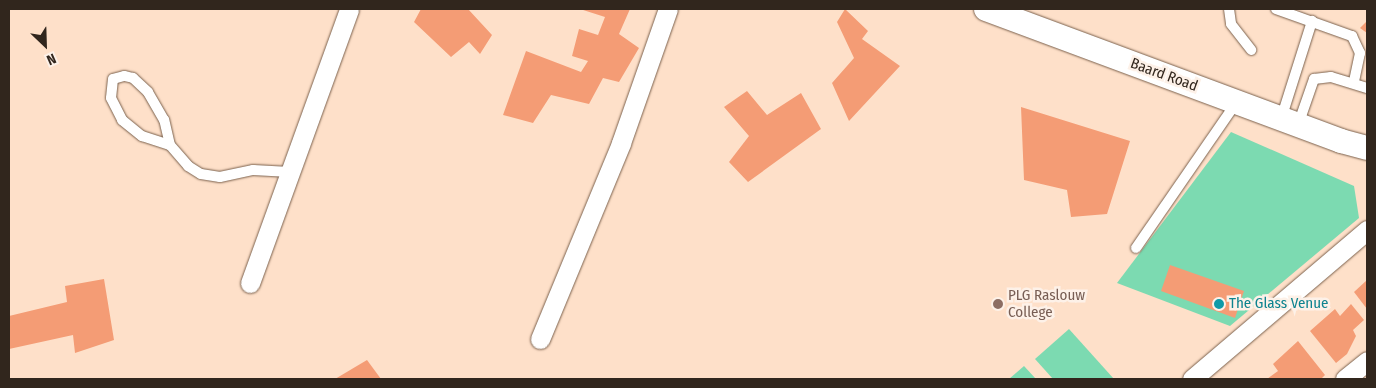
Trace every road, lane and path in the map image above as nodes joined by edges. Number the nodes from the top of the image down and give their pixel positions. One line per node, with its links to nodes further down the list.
1 (349, 9): 16 (street)
2 (668, 9): 20 (street)
3 (986, 9): 10 (street, Baard Road)
4 (1229, 9): 7 (lane)
5 (1276, 9): 6 (lane)
6 (1312, 21): 8 (lane); 11 (lane)
7 (1251, 50)
8 (1354, 82): 9 (lane); 11 (lane)
9 (1367, 88)
10 (1237, 102): 11 (street, Baard Road); 18 (lane)
11 (1290, 122): 12 (street, Baard Road)
12 (1341, 141): 14 (street, Baard Road); 15 (street, Baard Road)
13 (170, 145): 13 (lane); 16 (lane)
14 (1367, 148)
15 (1367, 158)
16 (290, 172): 19 (street)
17 (1365, 230): 22 (street)
18 (1136, 248)
19 (250, 283)
20 (540, 339)
21 (1367, 363): 23 (street)
22 (1192, 379)
23 (1345, 379)

